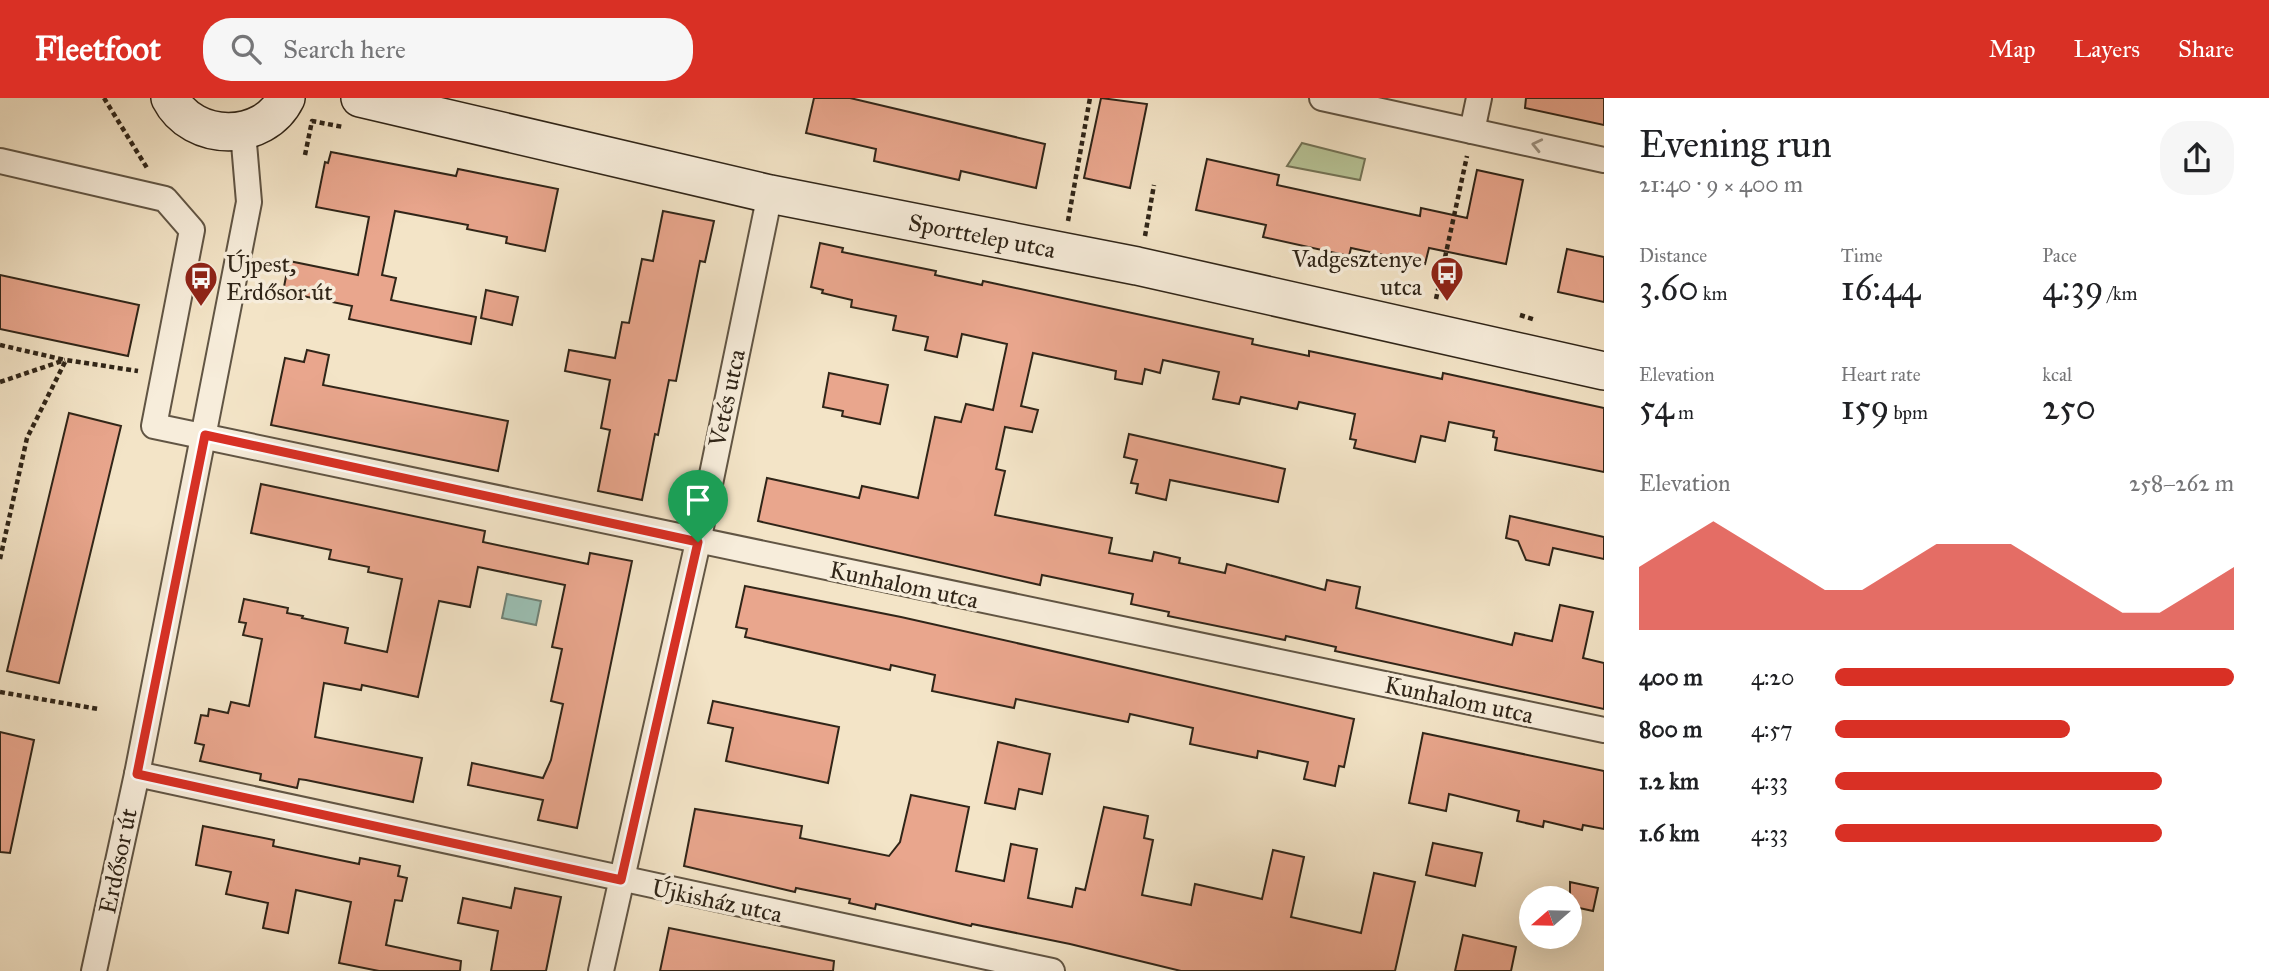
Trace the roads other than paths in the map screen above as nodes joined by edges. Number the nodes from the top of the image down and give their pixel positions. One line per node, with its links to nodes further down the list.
1 (170, 98): 7 (street)
2 (286, 98): 7 (street)
3 (360, 98): 10 (street, Sporttelep utca)
4 (1322, 98): 6 (street)
5 (1479, 98): 6 (street)
6 (1472, 131): 8 (street, one-way to 6)
7 (243, 132): 12 (street, Erdősor út)
8 (1604, 160)
9 (0, 161): 12 (street, Kunhalom utca)
10 (770, 194): 11 (street, Sporttelep utca); 13 (street, Vetés utca)
11 (1604, 371)
12 (205, 435): 13 (street, Kunhalom utca); 15 (street, Erdősor út)
13 (698, 542): 14 (street, Kunhalom utca); 16 (street, Vetés utca)
14 (1604, 730)
15 (137, 774): 16 (street, Újkisház utca); 17 (street, Erdősor út)
16 (621, 880): 18 (street, Vetés utca); 19 (street, Újkisház utca)
17 (94, 971)
18 (601, 971)
19 (1052, 971)

